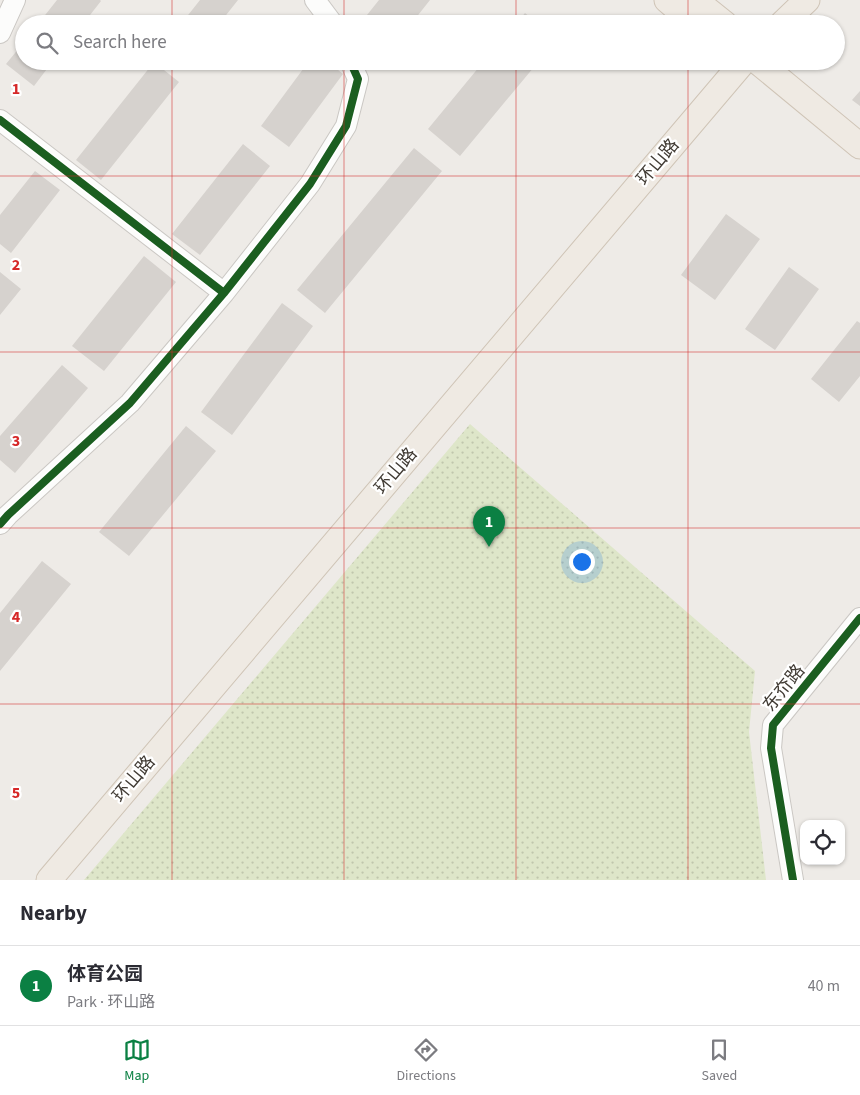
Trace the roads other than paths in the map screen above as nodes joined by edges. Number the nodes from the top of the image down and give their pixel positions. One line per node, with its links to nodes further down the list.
1 (15, 0): 10 (street)
2 (315, 0): 6 (street)
3 (667, 0): 7 (main road)
4 (695, 0): 8 (main road)
5 (807, 0): 9 (main road)
6 (326, 15)
7 (684, 15)
8 (713, 15)
9 (791, 15)
10 (0, 33)
11 (354, 70): 16 (street)
12 (739, 70): 19 (main road, 环山路)
13 (757, 70): 15 (main road)
14 (0, 120): 16 (street)
15 (860, 146)
16 (224, 294): 17 (street)
17 (0, 524)
18 (860, 618): 20 (street, 东夼路)
19 (49, 880)
20 (793, 880)

